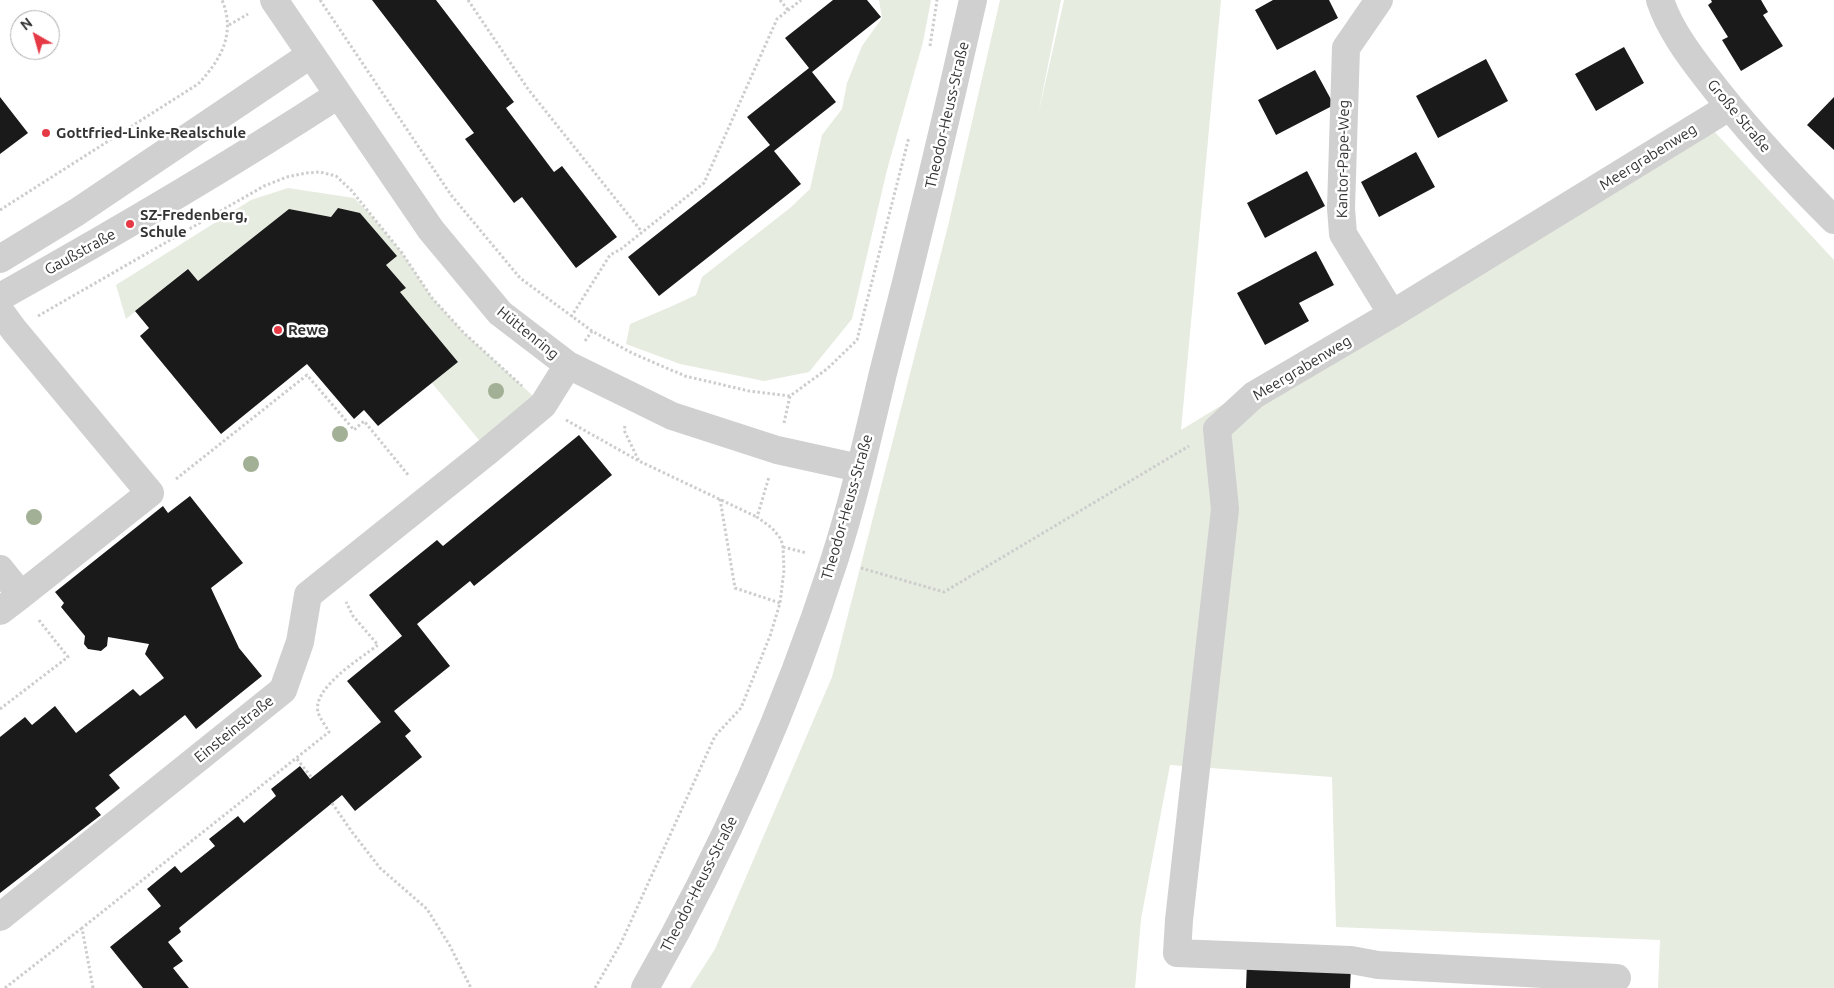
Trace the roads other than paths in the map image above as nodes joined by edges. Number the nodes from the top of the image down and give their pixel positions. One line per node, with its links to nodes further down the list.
1 (274, 0): 5 (street, Hüttenring)
2 (973, 0): 14 (street, Theodor-Heuss-Straße)
3 (1379, 0): 11 (street, Kantor-Pape-Weg)
4 (1660, 0): 7 (street, Große Straße)
5 (310, 55): 6 (street, Hüttenring); 9 (street)
6 (338, 95): 10 (street, Gaußstraße); 13 (street, Hüttenring)
7 (1729, 107): 8 (street, Große Straße); 11 (street, Meergrabenweg)
8 (1834, 220)
9 (0, 258)
10 (0, 297)
11 (1392, 314): 19 (street, Meergrabenweg)
12 (7, 320): 16 (street)
13 (568, 365): 14 (street, Hüttenring); 18 (street, Einsteinstraße)
14 (859, 468): 20 (street, Theodor-Heuss-Straße)
15 (0, 569): 16 (street)
16 (21, 595): 17 (street)
17 (0, 611)
18 (0, 917)
19 (1617, 978)
20 (645, 988)

